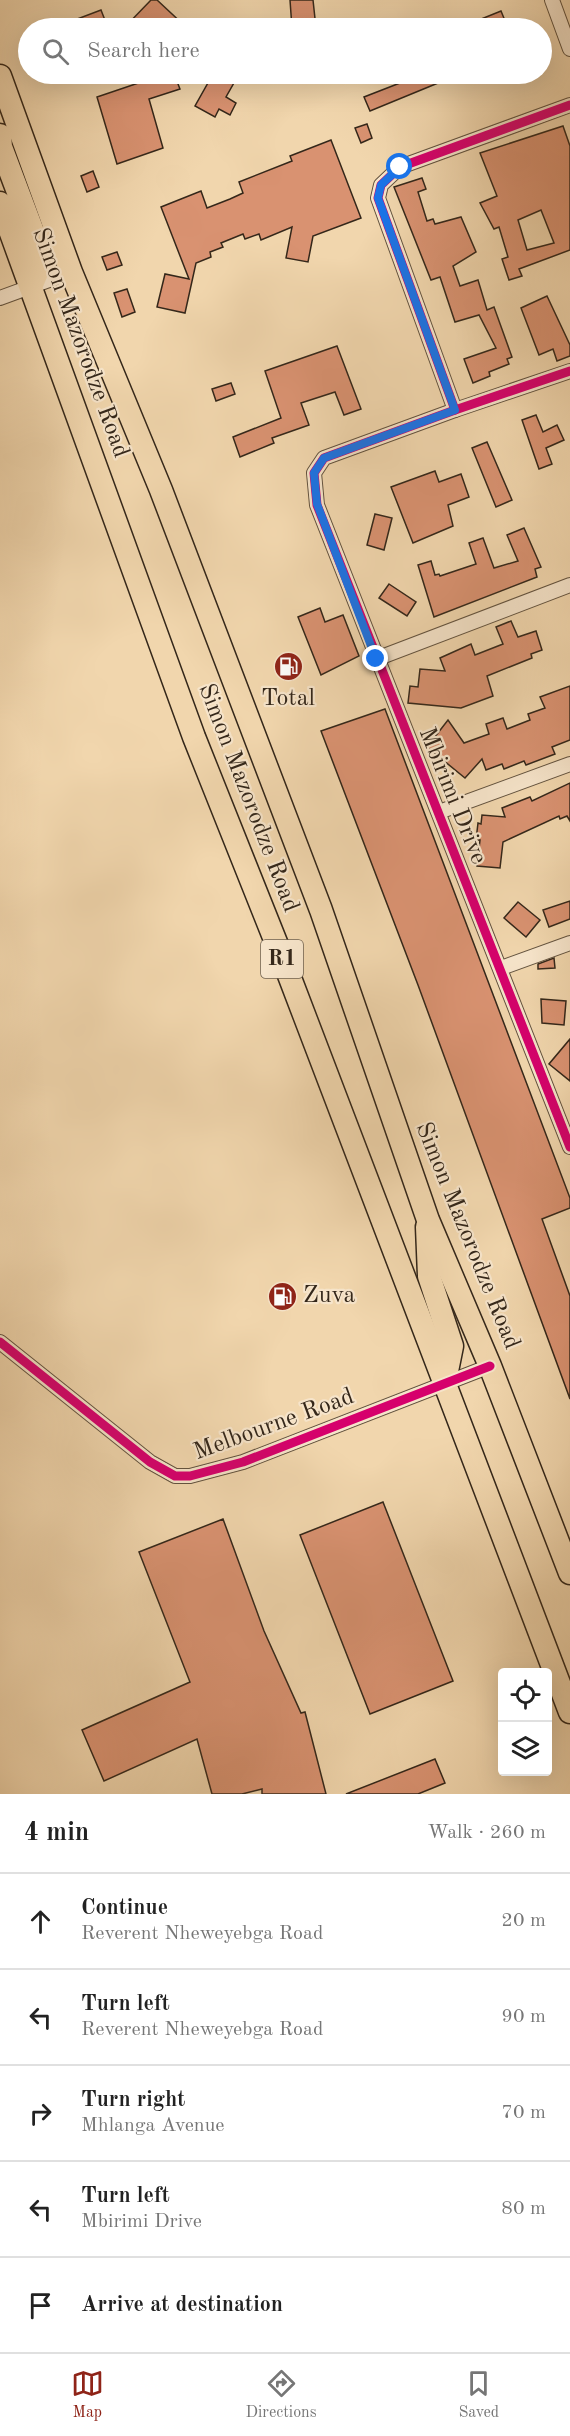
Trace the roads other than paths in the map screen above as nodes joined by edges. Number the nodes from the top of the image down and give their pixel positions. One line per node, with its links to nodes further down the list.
1 (552, 0): 2 (street)
2 (570, 49)
3 (0, 76): 4 (highway, Simon Mazorodze Road / R1)
4 (8, 98): 6 (highway); 8 (highway, Simon Mazorodze Road / R1)
5 (570, 105): 12 (street)
6 (0, 134): 9 (highway)
7 (0, 203): 9 (highway, Simon Mazorodze Road / R1)
8 (71, 272): 9 (street); 21 (highway, Simon Mazorodze Road / R1)
9 (31, 287): 10 (street); 24 (highway, Simon Mazorodze Road / R1)
10 (0, 297)
11 (570, 371): 12 (street)
12 (455, 410): 14 (street, Mbirimi Drive)
13 (570, 585): 14 (street)
14 (376, 659): 16 (street, Mbirimi Drive)
15 (570, 764): 16 (street)
16 (439, 812): 18 (street, Mbirimi Drive)
17 (570, 943): 18 (street)
18 (501, 968): 19 (street, Mbirimi Drive)
19 (567, 1132): 20 (street, Mbirimi Drive)
20 (570, 1146)
21 (428, 1220): 23 (highway, Simon Mazorodze Road / R1); 24 (highway)
22 (0, 1342): 24 (street, Melbourne Road)
23 (490, 1366): 24 (street, Melbourne Road); 25 (highway, Simon Mazorodze Road / R1)
24 (445, 1381): 26 (highway, Simon Mazorodze Road / R1)
25 (570, 1573)
26 (570, 1712)

